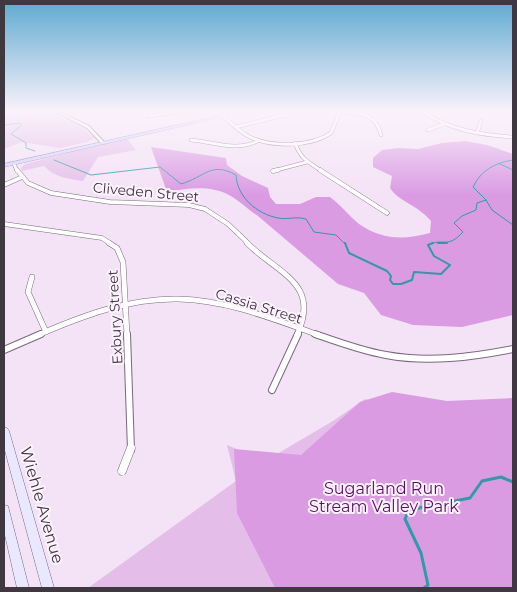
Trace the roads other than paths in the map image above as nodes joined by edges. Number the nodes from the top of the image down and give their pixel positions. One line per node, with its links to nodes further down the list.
1 (100, 140): 7 (street)
2 (112, 140): 7 (main road)
3 (191, 140): 6 (street)
4 (255, 140): 6 (street)
5 (319, 140): 8 (street)
6 (258, 141): 8 (street)
7 (102, 142): 10 (main road); 11 (main road)
8 (295, 142): 9 (street)
9 (306, 162): 12 (street); 15 (street)
10 (4, 164): 11 (main road)
11 (14, 164): 13 (street)
12 (273, 171)
13 (20, 178): 14 (street); 19 (street, Cliveden Street)
14 (4, 185)
15 (387, 213)
16 (4, 224): 18 (street, Exbury Street)
17 (32, 278): 20 (street)
18 (126, 304): 19 (street, Cassia Street); 20 (street, Cassia Street); 25 (street, Exbury Street)
19 (300, 329): 21 (street, Cassia Street); 23 (street, Cliveden Street)
20 (46, 332): 22 (street, Cassia Street)
21 (513, 349)
22 (4, 350)
23 (272, 390)
24 (4, 431): 28 (main road, Wiehle Avenue)
25 (122, 471)
26 (4, 510): 27 (main road)
27 (24, 588)
28 (48, 588)

